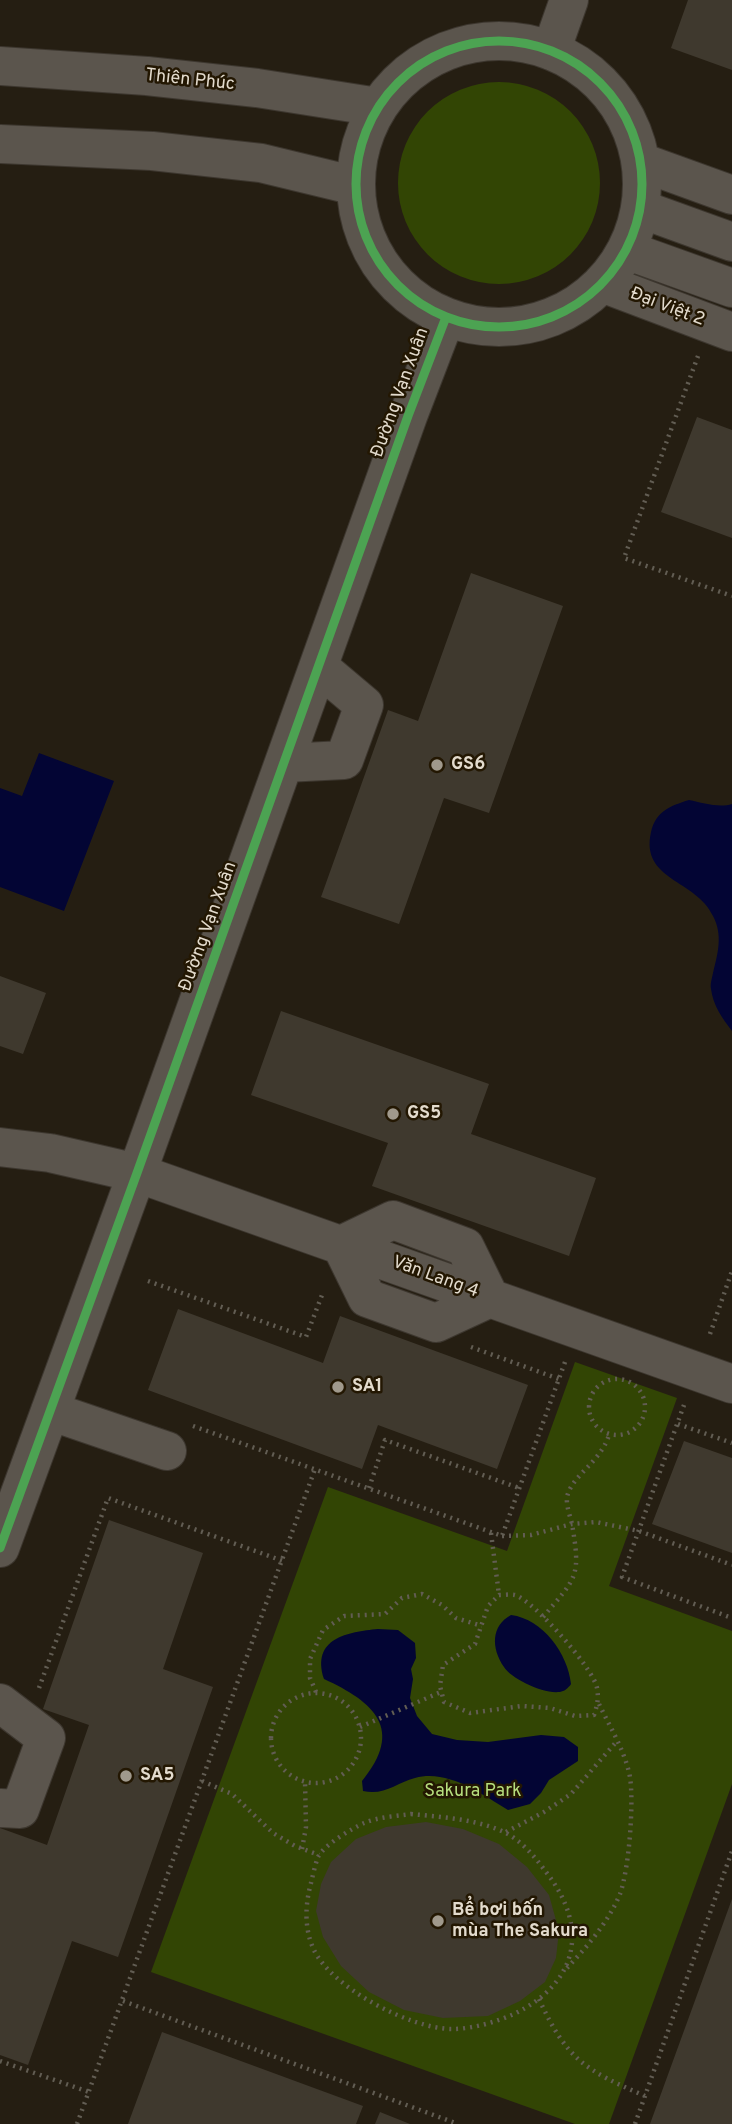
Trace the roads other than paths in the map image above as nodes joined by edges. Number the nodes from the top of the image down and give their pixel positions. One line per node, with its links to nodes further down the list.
1 (569, 0): 2 (street)
2 (551, 51): 4 (street); 6 (street)
3 (0, 66): 4 (street, Thiên Phúc)
4 (379, 107): 7 (street)
5 (0, 144): 7 (street)
6 (640, 162): 8 (street); 9 (street)
7 (356, 186): 14 (street)
8 (732, 195)
9 (640, 208): 10 (street); 11 (street)
10 (732, 242)
11 (626, 250): 12 (street); 13 (street)
12 (603, 283): 14 (street); 15 (street, Đại Việt 2)
13 (732, 288)
14 (446, 317): 16 (street, Đường Vạn Xuân)
15 (732, 332)
16 (319, 667): 17 (street, Đường Vạn Xuân); 17 (street)
17 (285, 763): 19 (street, Đường Vạn Xuân)
18 (0, 1147): 19 (street, Văn Lang 4)
19 (138, 1173): 20 (street, Văn Lang 4); 21 (street, Đường Vạn Xuân)
20 (732, 1384)
21 (50, 1411): 22 (street); 23 (street, Đường Vạn Xuân)
22 (176, 1437)
23 (0, 1548)
24 (14, 1693): 25 (street)
25 (0, 1808)

